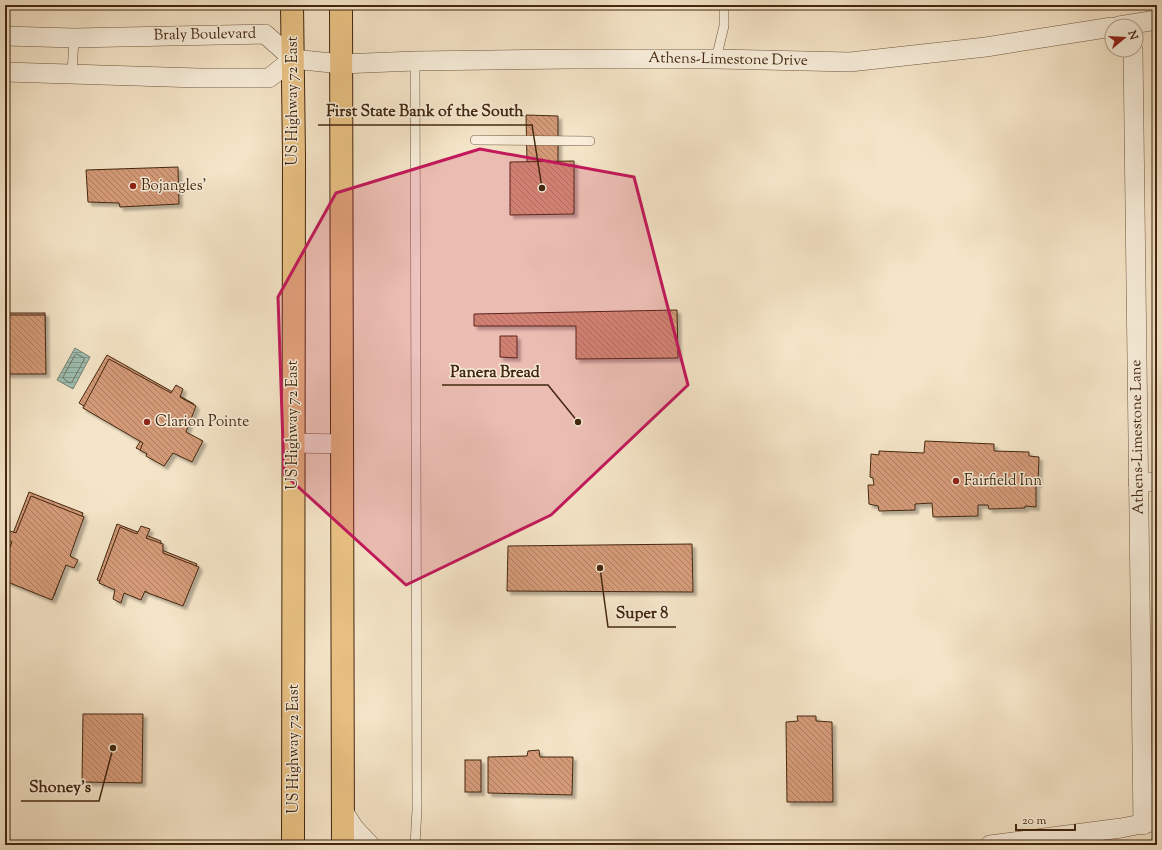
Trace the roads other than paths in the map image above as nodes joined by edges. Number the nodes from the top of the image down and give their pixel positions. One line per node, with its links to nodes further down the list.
1 (292, 5): 11 (highway, US Highway 72 East)
2 (341, 5): 13 (highway)
3 (724, 5): 9 (lane)
4 (1157, 20): 5 (street)
5 (1144, 22)
6 (1104, 28): 9 (street, Athens-Limestone Drive)
7 (5, 36): 8 (street, Braly Boulevard)
8 (74, 38): 11 (street, Braly Boulevard); 15 (lane)
9 (716, 58): 12 (street, Athens-Limestone Drive)
10 (1133, 58): 20 (street, Athens-Limestone Lane)
11 (293, 59): 13 (street, Athens-Limestone Drive); 15 (street); 18 (highway, US Highway 72 East)
12 (415, 61): 13 (street, Athens-Limestone Drive); 26 (lane)
13 (342, 64): 19 (highway)
14 (5, 72): 15 (street)
15 (72, 74)
16 (475, 140): 17 (lane)
17 (590, 141)
18 (293, 443): 19 (street); 23 (highway, US Highway 72 East)
19 (342, 444): 21 (highway)
20 (1148, 482): 22 (street, Athens-Limestone Lane)
21 (343, 811): 24 (highway); 25 (street)
22 (1150, 823): 27 (street)
23 (293, 845)
24 (342, 845)
25 (370, 845)
26 (415, 845)
27 (990, 845)

